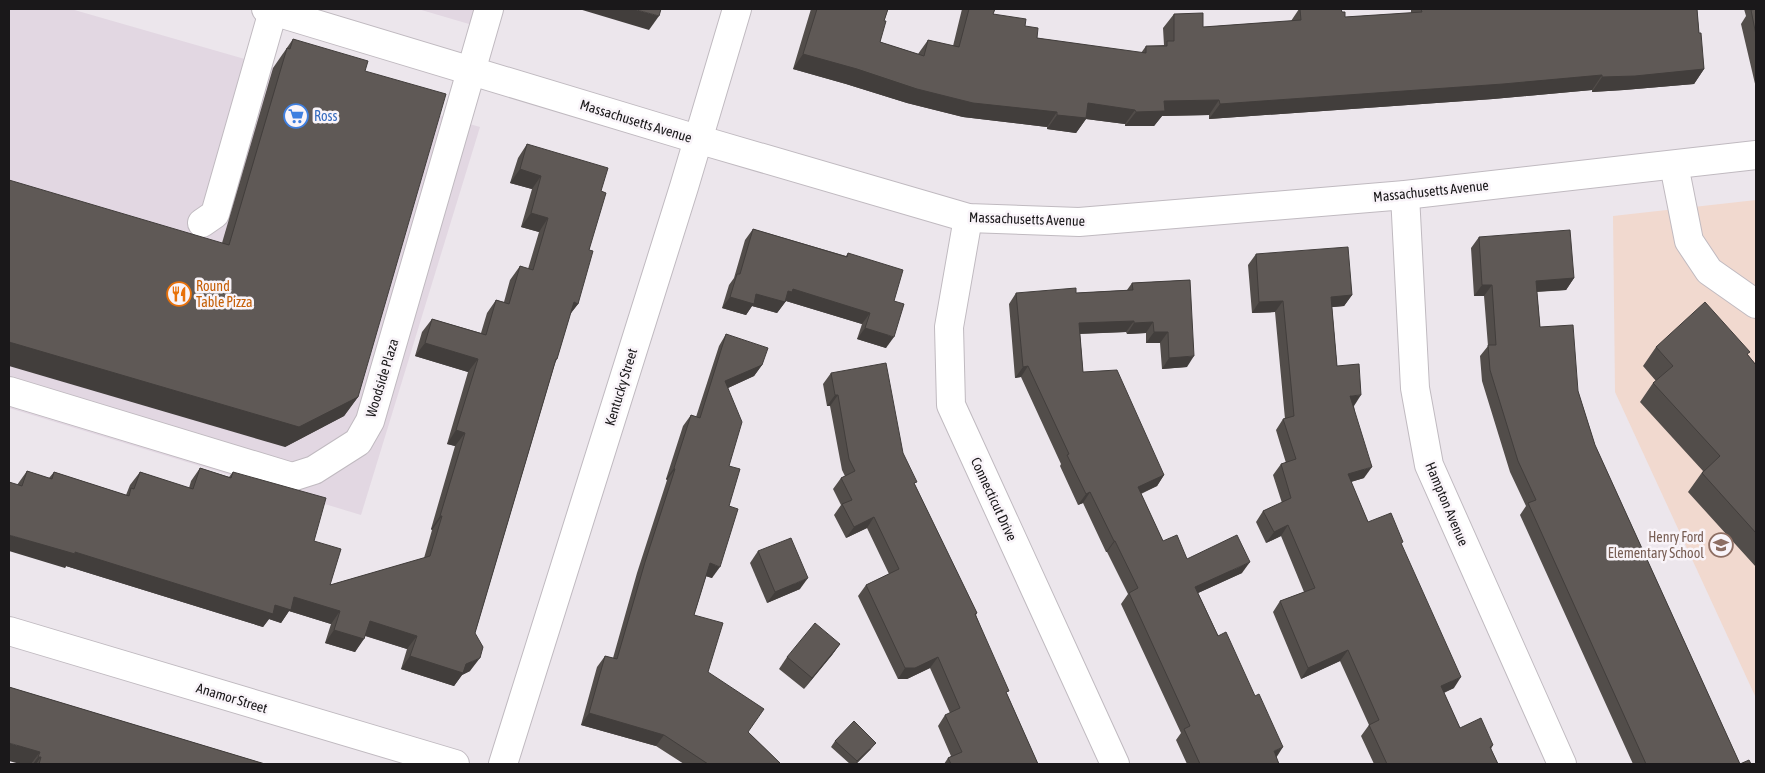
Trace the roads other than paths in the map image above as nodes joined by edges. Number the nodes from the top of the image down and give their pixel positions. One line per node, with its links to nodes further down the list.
1 (488, 9): 4 (street, Woodside Plaza)
2 (737, 9): 5 (street, Kentucky Street)
3 (269, 10): 4 (street, Massachusetts Avenue); 10 (street)
4 (472, 70): 5 (street, Massachusetts Avenue); 12 (street, Woodside Plaza)
5 (697, 139): 9 (street, Massachusetts Avenue); 15 (street, Kentucky Street)
6 (1756, 155): 7 (street, Massachusetts Avenue)
7 (1674, 165): 8 (street, Massachusetts Avenue); 11 (street)
8 (1404, 195): 9 (street, Massachusetts Avenue); 17 (street, Hampton Avenue)
9 (968, 218): 16 (street, Connecticut Drive)
10 (202, 223)
11 (1756, 304)
12 (9, 391)
13 (9, 631): 14 (street, Anamor Street)
14 (455, 764)
15 (503, 764)
16 (1115, 764)
17 (1562, 764)

